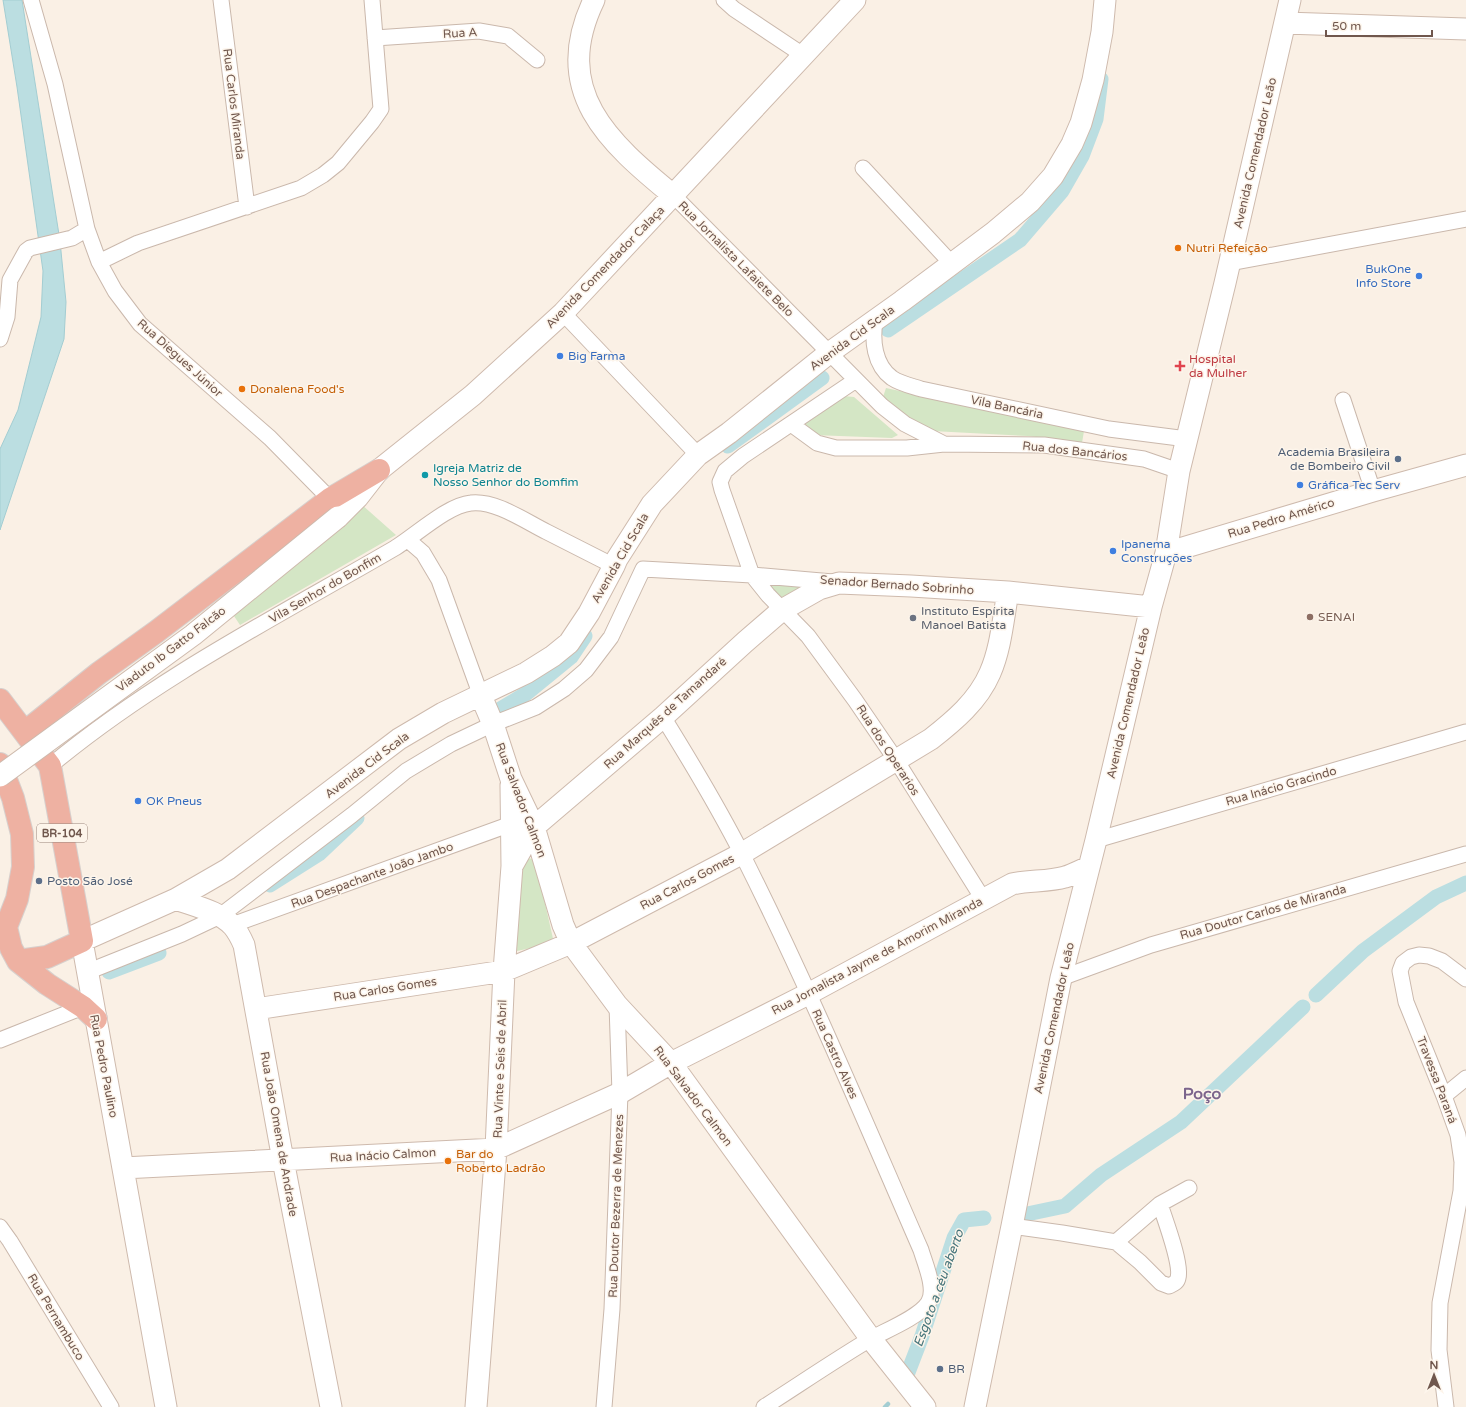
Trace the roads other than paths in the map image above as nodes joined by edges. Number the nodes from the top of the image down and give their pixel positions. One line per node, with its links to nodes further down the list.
1 (31, 0): 18 (street, Rua Diegues Júnior)
2 (221, 0): 16 (street, Rua Carlos Miranda)
3 (372, 0): 11 (street)
4 (594, 0): 15 (street, Rua Jornalista Lafaiete Belo)
5 (724, 0): 12 (street)
6 (855, 0): 12 (street, Avenida Comendador Calaça)
7 (1105, 0): 21 (street, Avenida Cid Scala)
8 (1290, 0): 9 (street, Avenida Comendador Leão)
9 (1285, 23): 10 (street); 20 (street, Avenida Comendador Leão)
10 (1466, 29)
11 (375, 38): 13 (street, Rua A); 16 (street)
12 (803, 55): 15 (street, Avenida Comendador Calaça)
13 (537, 60)
14 (863, 168): 21 (street)
15 (668, 202): 23 (street, Avenida Comendador Calaça); 26 (street, Rua Jornalista Lafaiete Belo)
16 (247, 207): 19 (street)
17 (1466, 219): 20 (street)
18 (87, 229): 19 (street, Rua Diegues Júnior); 22 (street)
19 (99, 262): 39 (street, Rua Diegues Júnior)
20 (1230, 263): 31 (street, Avenida Comendador Leão)
21 (952, 264): 24 (street, Avenida Cid Scala)
22 (5, 280): 25 (street)
23 (563, 313): 34 (street); 36 (street, Avenida Comendador Calaça)
24 (875, 321): 26 (street, Avenida Cid Scala); 30 (street, Vila Bancária)
25 (0, 339)
26 (830, 353): 27 (street, Rua dos Bancários); 34 (street, Avenida Cid Scala)
27 (856, 380): 29 (street); 32 (street, Rua dos Bancários)
28 (1343, 400): 38 (street)
29 (791, 424): 32 (street, Rua dos Bancários); 44 (street, Rua dos Operarios)
30 (1109, 429): 31 (street, Vila Bancária); 33 (street)
31 (1187, 439): 37 (street, Avenida Comendador Leão)
32 (944, 444): 33 (street, Rua dos Bancários)
33 (1105, 454): 37 (street, Rua dos Bancários)
34 (698, 455): 42 (street, Avenida Cid Scala)
35 (1466, 465): 38 (street, Rua Pedro Américo)
36 (379, 470): 39 (highway)
37 (1179, 471): 41 (street, Avenida Comendador Leão)
38 (1372, 491): 41 (street, Rua Pedro Américo)
39 (334, 508): 49 (highway); 60 (street, Viaduto Ib Gatto Falcão, bridge)
40 (408, 540): 42 (street, Vila Senhor do Bonfim); 50 (street); 52 (street, Vila Senhor do Bonfim)
41 (1166, 553): 47 (street, Avenida Comendador Leão)
42 (614, 566): 50 (street, Avenida Cid Scala)
43 (643, 569): 44 (street, Senador Bernado Sobrinho); 54 (street, Avenida Cid Scala)
44 (752, 575): 45 (street, Senador Bernado Sobrinho); 48 (street, Rua dos Operarios)
45 (839, 582): 46 (street, Senador Bernado Sobrinho); 48 (street, Rua Marquês de Tamandaré)
46 (1008, 592): 47 (street, Senador Bernado Sobrinho); 57 (street, Rua Carlos Gomes)
47 (1151, 607): 64 (street, Avenida Comendador Leão)
48 (782, 610): 53 (street, Rua Marquês de Tamandaré); 57 (street, Rua dos Operarios)
49 (99, 673): 52 (street); 55 (highway)
50 (481, 696): 54 (street, Rua Salvador Calmon); 69 (street, Avenida Cid Scala)
51 (0, 700): 55 (highway, BR-104)
52 (127, 707): 59 (street, Vila Senhor do Bonfim)
53 (664, 717): 63 (street, Rua Marquês de Tamandaré); 65 (street, Rua Castro Alves)
54 (493, 724): 61 (street, Rua Salvador Calmon); 71 (street, Avenida Cid Scala)
55 (25, 732): 59 (highway, Rua Pedro Paulino / BR-104)
56 (1466, 732): 64 (street, Rua Inácio Gracindo)
57 (896, 760): 65 (street, Rua Carlos Gomes); 70 (street, Rua dos Operarios)
58 (0, 764): 72 (highway)
59 (50, 766): 73 (highway, Rua Pedro Paulino / BR-104)
60 (0, 776)
61 (512, 779): 62 (street, Rua Vinte e Seis de Abril); 63 (street, Rua Salvador Calmon)
62 (512, 824): 67 (street, Rua Vinte e Seis de Abril); 71 (street, Rua Despachante João Jambo)
63 (534, 828): 67 (street, Rua Marquês de Tamandaré); 74 (street, Rua Salvador Calmon)
64 (1096, 840): 68 (street, Avenida Comendador Leão)
65 (742, 854): 74 (street, Rua Carlos Gomes); 80 (street, Rua Castro Alves)
66 (1466, 854): 78 (street, Rua Doutor Carlos de Miranda)
67 (512, 866): 76 (street, Rua Vinte e Seis de Abril)
68 (1089, 867): 70 (street, Rua Jornalista Jayme de Amorim Miranda); 78 (street, Avenida Comendador Leão)
69 (176, 898): 71 (street); 73 (street, Avenida Cid Scala)
70 (983, 899): 80 (street, Rua Jornalista Jayme de Amorim Miranda)
71 (226, 921): 77 (street, Avenida Cid Scala); 82 (street, Rua João Omena de Andrade)
72 (3, 932): 75 (highway)
73 (82, 941): 75 (highway); 77 (street, Rua Pedro Paulino)
74 (571, 943): 76 (street, Rua Carlos Gomes); 81 (street, Rua Salvador Calmon)
75 (18, 961): 83 (highway)
76 (504, 970): 82 (street, Rua Carlos Gomes); 89 (street, Rua Vinte e Seis de Abril)
77 (87, 972): 83 (street, Rua Pedro Paulino)
78 (1061, 978): 95 (street, Avenida Comendador Leão)
79 (1466, 979): 88 (street, Travessa Paraná)
80 (808, 994): 85 (street, Rua Jornalista Jayme de Amorim Miranda); 98 (street, Rua Castro Alves)
81 (618, 1005): 85 (street, Rua Salvador Calmon); 87 (street, Rua Doutor Bezerra de Menezes)
82 (256, 1009): 90 (street, Rua João Omena de Andrade)
83 (89, 1013): 84 (street); 91 (street, Rua Pedro Paulino)
84 (0, 1040)
85 (671, 1063): 87 (street, Rua Inácio Calmon); 98 (street, Rua Salvador Calmon)
86 (1466, 1078): 88 (street)
87 (620, 1093): 89 (street, Rua Inácio Calmon); 103 (street, Rua Doutor Bezerra de Menezes)
88 (1444, 1096): 93 (street, Travessa Paraná)
89 (496, 1149): 90 (street, Rua Inácio Calmon); 102 (street, Rua Vinte e Seis de Abril)
90 (283, 1160): 91 (street, Rua Inácio Calmon); 101 (street, Rua João Omena de Andrade)
91 (124, 1168): 100 (street, Rua Pedro Paulino)
92 (1189, 1188): 94 (street)
93 (1464, 1191): 107 (street, Travessa Paraná)
94 (1160, 1204): 97 (street); 97 (street)
95 (1012, 1226): 97 (street); 106 (street, Avenida Comendador Leão)
96 (0, 1227): 99 (street, Rua Pernambuco)
97 (1116, 1242)
98 (871, 1339): 104 (street); 105 (street, Rua Salvador Calmon)
99 (111, 1407)
100 (166, 1407)
101 (331, 1407)
102 (476, 1407)
103 (604, 1407)
104 (764, 1407)
105 (925, 1407)
106 (975, 1407)
107 (1446, 1407)

